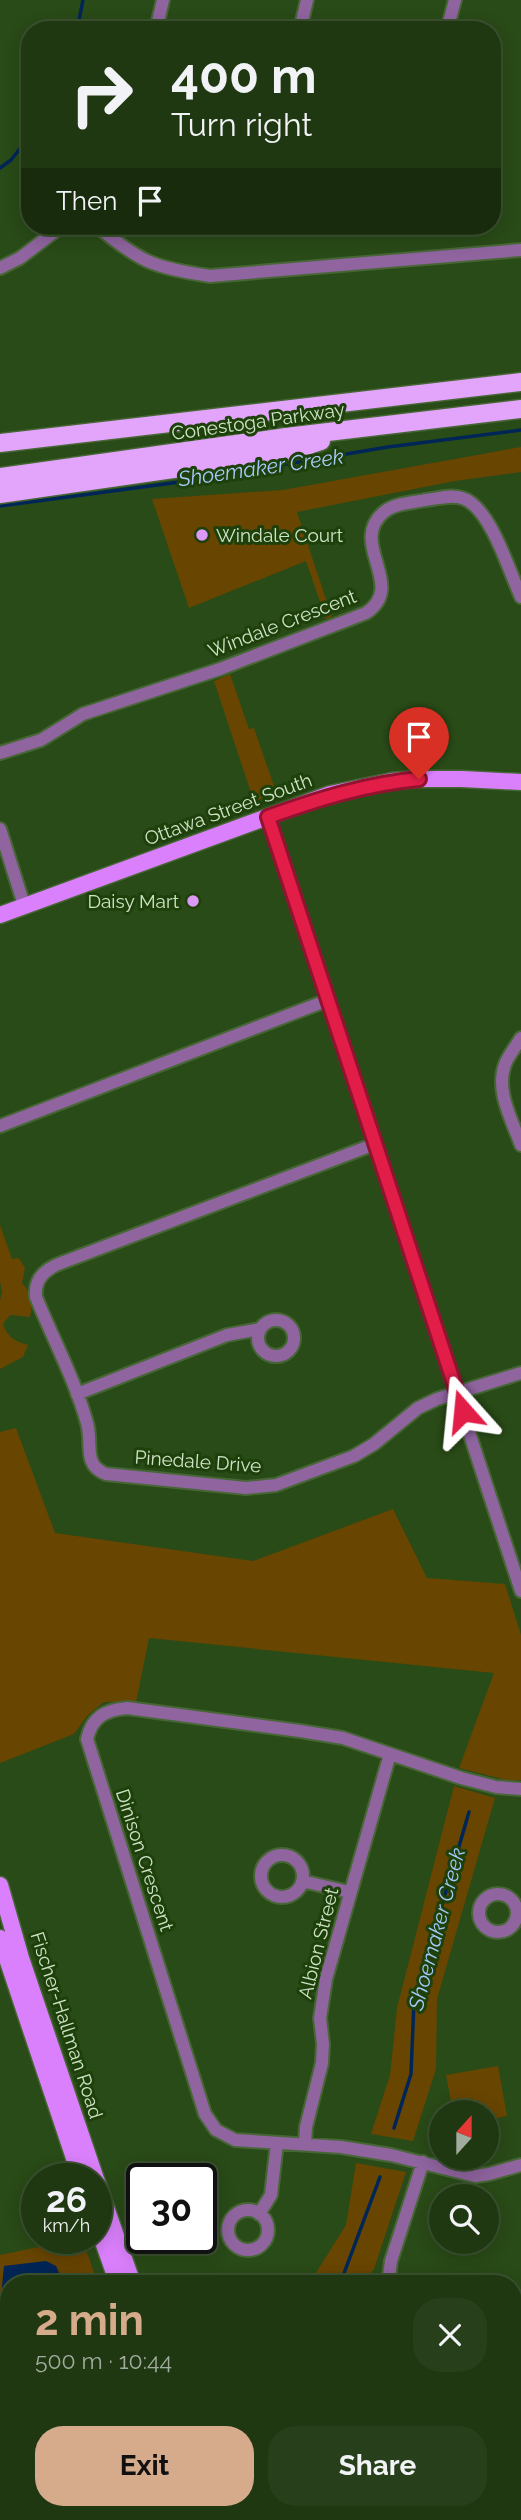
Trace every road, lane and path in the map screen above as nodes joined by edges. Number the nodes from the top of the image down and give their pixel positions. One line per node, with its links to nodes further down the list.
1 (163, 0): 4 (street)
2 (307, 0): 5 (street)
3 (454, 0): 6 (street)
4 (158, 21)
5 (302, 21)
6 (449, 21)
7 (50, 235): 10 (street)
8 (107, 235): 9 (street)
9 (521, 250)
10 (0, 268)
11 (521, 382): 14 (highway, Conestoga Parkway)
12 (521, 409): 13 (highway, Conestoga Parkway)
13 (354, 429): 15 (highway, Conestoga Parkway); 16 (highway)
14 (0, 443)
15 (0, 477)
16 (0, 494)
17 (521, 597): 18 (street, Windale Crescent)
18 (0, 753)
19 (521, 782): 20 (main road, Ottawa Street South)
20 (268, 817): 22 (main road, Ottawa Street South); 24 (street)
21 (0, 829): 22 (street)
22 (24, 905): 23 (main road, Ottawa Street South)
23 (0, 915)
24 (328, 1000): 26 (street); 27 (street)
25 (521, 1038): 28 (street)
26 (0, 1126)
27 (374, 1144): 31 (street, Pinedale Drive); 32 (street)
28 (521, 1145)
29 (260, 1329): 31 (street)
30 (521, 1373): 32 (street, Pinedale Drive)
31 (78, 1394): 32 (street, Pinedale Drive)
32 (457, 1394): 33 (street)
33 (521, 1591)
34 (390, 1754): 35 (street, Dinison Crescent); 38 (street, Albion Street); 40 (street, Dinison Crescent)
35 (521, 1789)
36 (303, 1881): 38 (street)
37 (0, 1885): 44 (main road, Fischer-Hallman Road)
38 (349, 1892): 41 (street, Albion Street)
39 (0, 1938): 43 (main road, Fischer-Hallman Road)
40 (277, 2143): 41 (street, Dinison Crescent); 46 (street)
41 (305, 2143): 42 (street, Dinison Crescent)
42 (423, 2162): 45 (street, Dinison Crescent); 51 (street)
43 (75, 2163)
44 (91, 2163)
45 (521, 2165)
46 (259, 2214)
47 (112, 2224): 50 (main road, Fischer-Hallman Road)
48 (107, 2254): 49 (main road)
49 (115, 2275)
50 (130, 2275)
51 (389, 2275)

